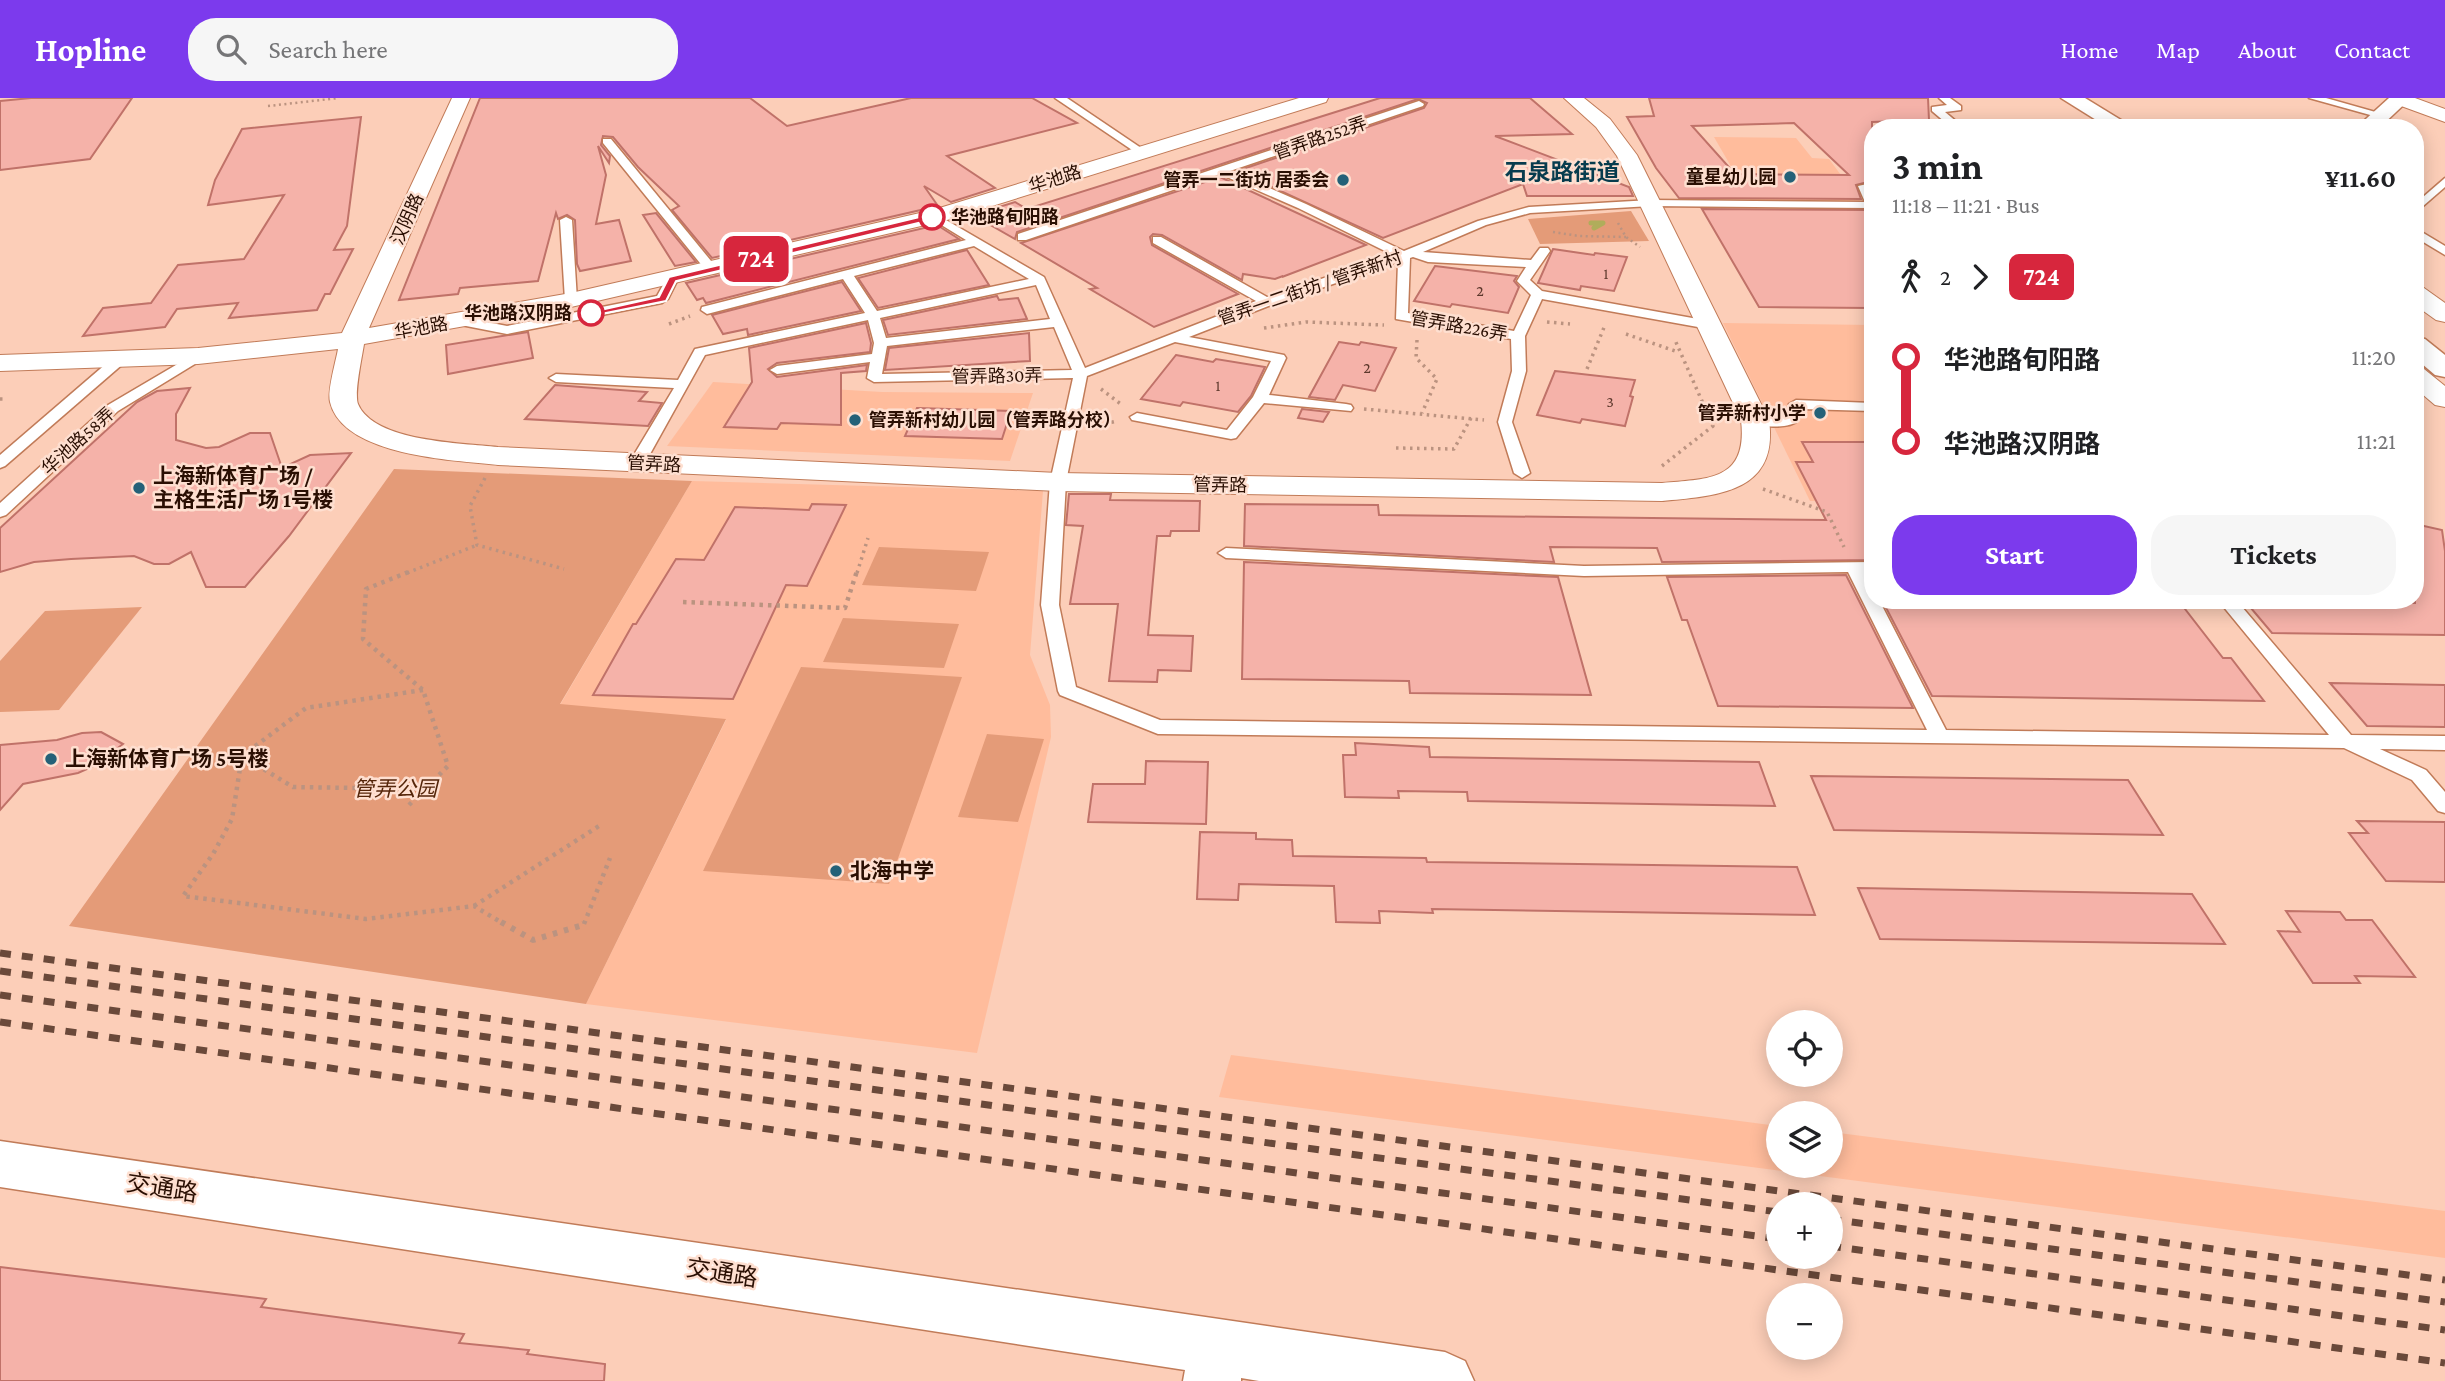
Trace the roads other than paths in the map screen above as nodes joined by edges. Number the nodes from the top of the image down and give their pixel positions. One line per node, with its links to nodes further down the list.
1 (461, 98): 53 (street, 汉阴路)
2 (1060, 98): 18 (lane)
3 (1319, 98): 18 (street, 华池路)
4 (1573, 98): 23 (street)
5 (1944, 98): 12 (lane)
6 (2051, 98): 13 (main road)
7 (2071, 98): 14 (main road)
8 (2314, 98): 15 (lane)
9 (2411, 100): 11 (street); 16 (main road)
10 (1419, 104): 19 (lane, 管弄路252弄)
11 (2445, 116)
12 (1948, 119)
13 (2086, 119)
14 (2108, 119)
15 (2366, 119)
16 (2386, 119)
17 (607, 141): 36 (lane)
18 (1142, 152): 26 (street, 华池路)
19 (1221, 172): 28 (lane, 管弄路252弄); 34 (lane, 管弄路252弄)
20 (2445, 181): 22 (lane)
21 (1507, 200): 25 (lane)
22 (2424, 201)
23 (1651, 204): 24 (lane, 管弄一二街坊 / 管弄新村); 25 (lane, 管弄一二街坊 / 管弄新村); 49 (street)
24 (1864, 205)
25 (1529, 210): 34 (lane, 管弄一二街坊 / 管弄新村)
26 (934, 216): 31 (lane); 36 (street, 华池路)
27 (566, 220): 41 (lane)
28 (1022, 237)
29 (2424, 238): 33 (lane)
30 (1157, 240): 43 (lane)
31 (978, 241): 37 (lane); 39 (lane)
32 (1544, 251): 35 (lane)
33 (2445, 251)
34 (1408, 254): 35 (lane, 管弄路252弄); 43 (lane, 管弄一二街坊 / 管弄新村); 51 (lane, 管弄路226弄)
35 (1534, 264): 40 (lane)
36 (712, 270): 38 (street, 华池路)
37 (846, 275): 44 (lane); 45 (lane, 管弄路30弄)
38 (672, 279): 41 (street, 华池路); 47 (lane)
39 (1040, 280): 45 (lane); 48 (lane)
40 (1538, 294): 49 (lane); 51 (lane)
41 (571, 300): 47 (street, 华池路)
42 (2424, 300): 46 (street)
43 (1266, 302): 52 (lane, 管弄一二街坊 / 管弄新村)
44 (707, 310)
45 (873, 316): 55 (lane, 管弄路30弄); 65 (lane)
46 (2445, 316)
47 (461, 321): 53 (street, 华池路)
48 (1059, 322): 55 (lane); 62 (lane)
49 (1709, 325): 71 (street)
50 (2424, 330): 54 (main road)
51 (1518, 336): 74 (lane, 管弄路226弄)
52 (1173, 338): 62 (lane, 管弄一二街坊 / 管弄新村); 66 (lane)
53 (352, 339): 57 (street, 华池路); 73 (street, 管弄路)
54 (2445, 346)
55 (879, 350): 61 (lane); 62 (lane, 管弄路30弄)
56 (2424, 352): 60 (main road)
57 (198, 356): 58 (street, 华池路); 76 (lane, 华池路58弄)
58 (119, 360): 59 (street, 华池路); 72 (lane)
59 (0, 363)
60 (2445, 369)
61 (777, 370)
62 (1081, 374): 75 (lane)
63 (556, 378): 65 (lane)
64 (2424, 382): 67 (street)
65 (683, 384): 73 (lane)
66 (1260, 398): 69 (lane); 70 (lane)
67 (2445, 399)
68 (1864, 407): 71 (lane)
69 (1346, 408)
70 (1137, 416)
71 (1755, 420): 75 (street, 管弄路)
72 (0, 463)
73 (637, 463): 75 (street, 管弄路)
74 (1522, 473)
75 (1058, 482): 83 (lane)
76 (0, 512)
77 (1226, 553): 78 (lane)
78 (1854, 567): 79 (lane); 80 (lane)
79 (1864, 567)
80 (1864, 587)
81 (1875, 609): 83 (lane)
82 (2234, 609): 84 (lane)
83 (1940, 737): 84 (lane)
84 (2344, 741): 85 (lane); 86 (lane)
85 (2445, 743)
86 (2445, 806)
87 (0, 1164): 88 (main road, 交通路)
88 (1215, 1364): 89 (main road, 交通路)
89 (1444, 1381)

